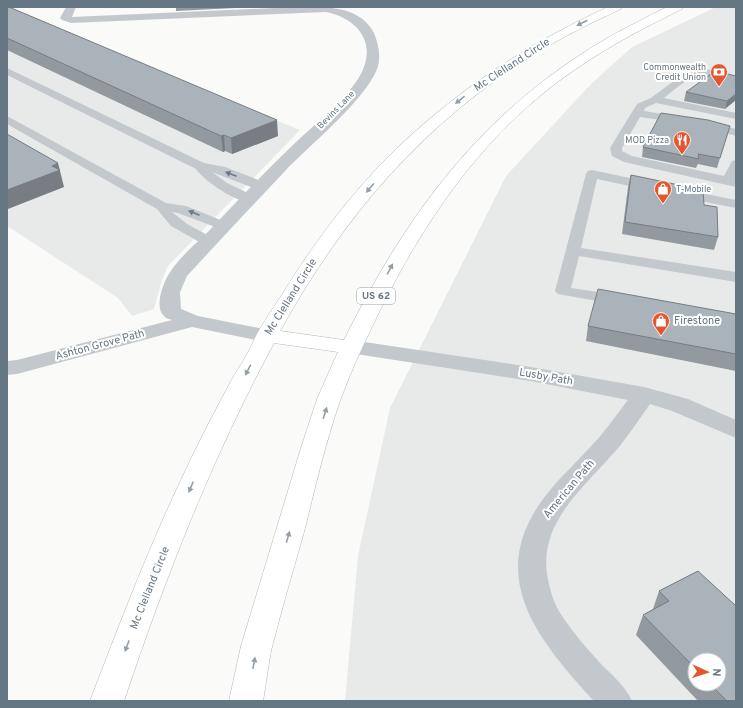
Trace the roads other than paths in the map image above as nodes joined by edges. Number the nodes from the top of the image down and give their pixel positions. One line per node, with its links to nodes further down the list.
1 (71, 7): 14 (street, Bevins Lane)
2 (617, 7): 24 (highway, Mc Clelland Circle, one-way to 24)
3 (678, 7): 25 (highway, US 62, one-way to 3)
4 (7, 71): 12 (lane)
5 (736, 80): 6 (lane)
6 (656, 100): 7 (lane); 8 (lane)
7 (638, 113): 10 (lane); 13 (lane)
8 (736, 116)
9 (7, 119): 17 (lane)
10 (736, 133)
11 (736, 164): 13 (lane)
12 (200, 166): 14 (lane, one-way to 12); 15 (lane)
13 (732, 182)
14 (261, 186): 15 (street, Bevins Lane)
15 (249, 199): 18 (street, Bevins Lane)
16 (736, 204): 20 (lane)
17 (163, 207): 18 (lane, one-way to 17); 19 (lane)
18 (223, 226): 19 (street, Bevins Lane)
19 (208, 242): 23 (street, Bevins Lane)
20 (573, 251): 21 (lane); 22 (lane)
21 (736, 277)
22 (634, 302)
23 (192, 321): 24 (street, Bevins Lane); 26 (street, Ashton Grove Path)
24 (266, 336): 25 (highway); 29 (highway, Mc Clelland Circle, one-way to 29)
25 (351, 347): 27 (street, Lusby Path); 30 (highway, US 62, one-way to 25)
26 (7, 368)
27 (644, 395): 28 (street, Lusby Path); 31 (street, American Path)
28 (736, 430)
29 (107, 701)
30 (246, 701)
31 (614, 701)

